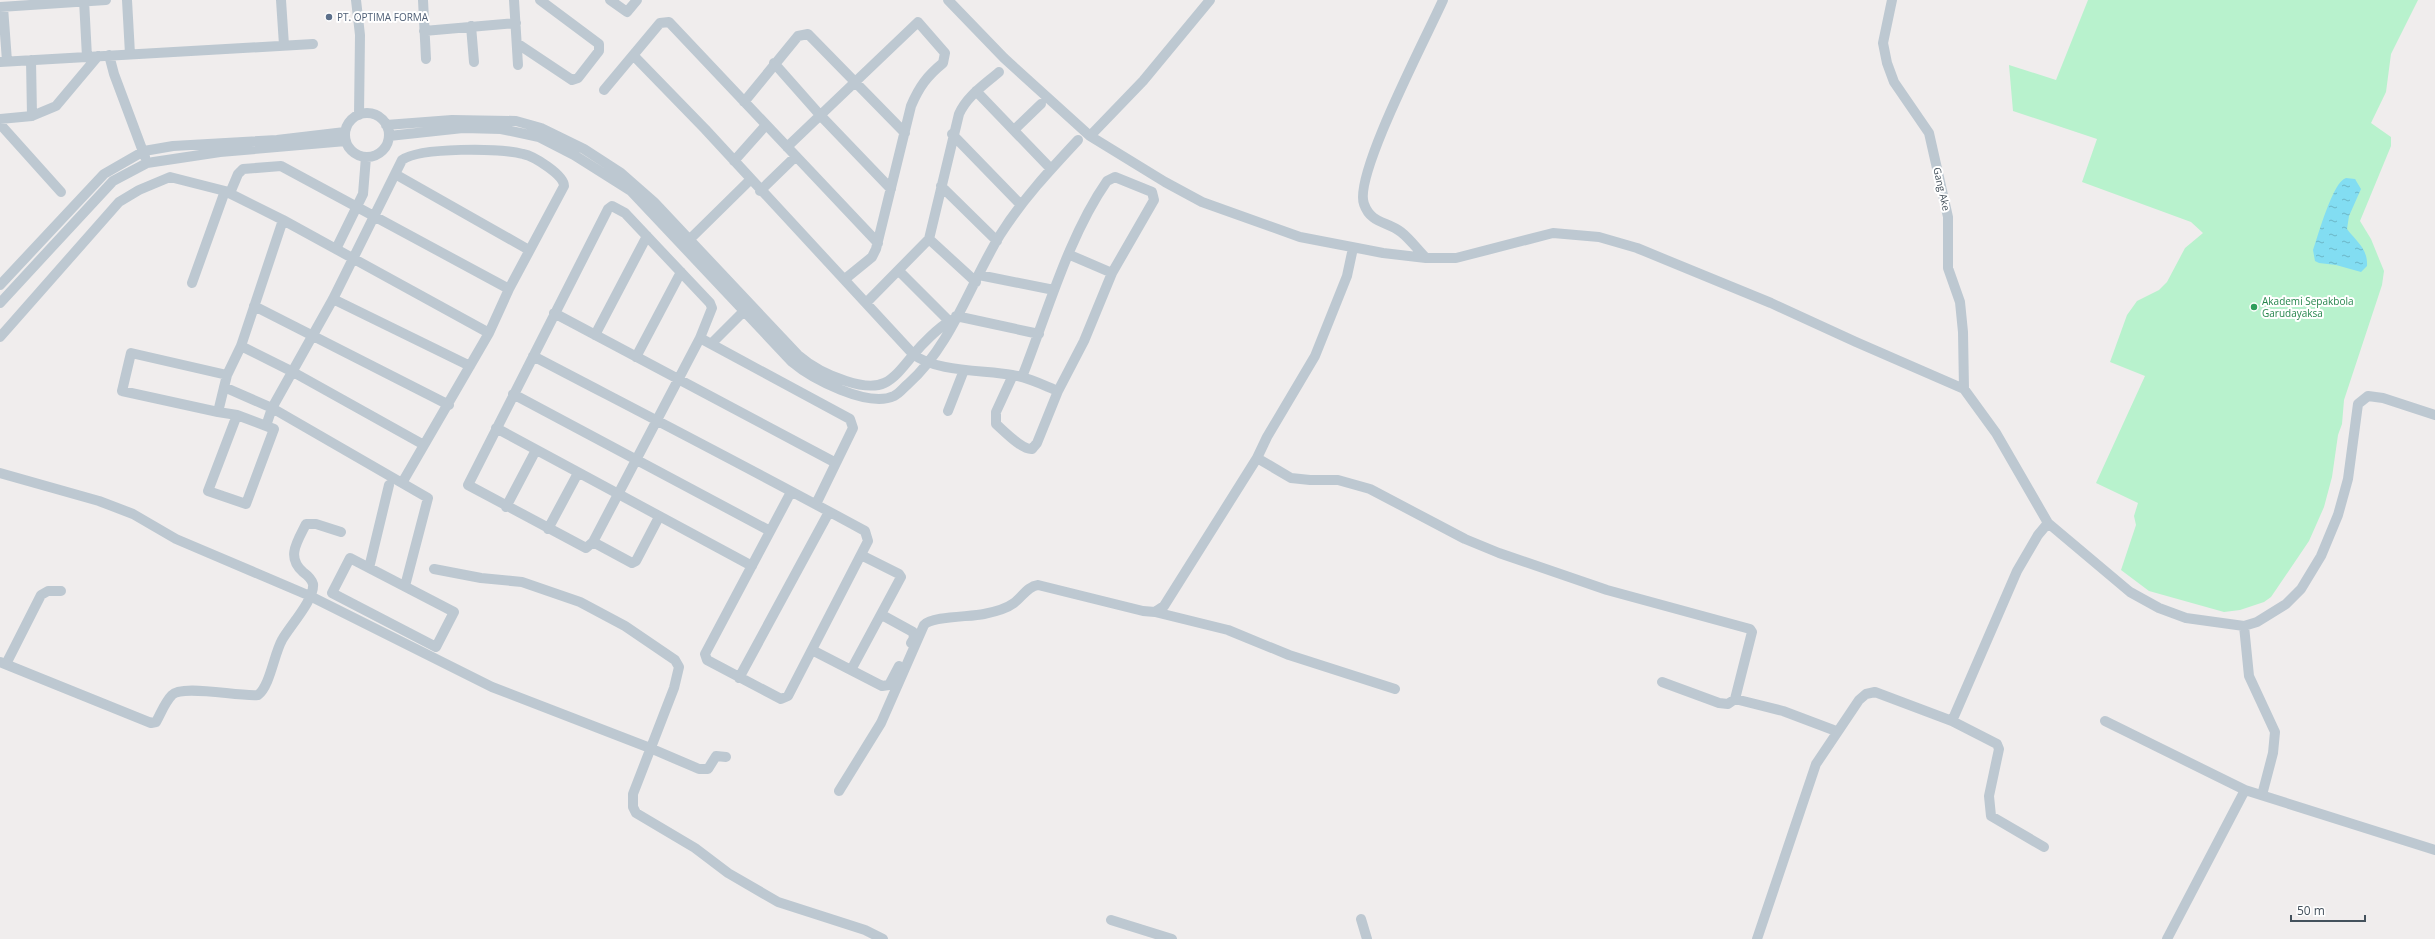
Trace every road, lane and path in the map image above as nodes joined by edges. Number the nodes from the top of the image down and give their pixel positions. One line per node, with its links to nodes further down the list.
1 (106, 0): 14 (street)
2 (127, 0): 23 (street)
3 (281, 0): 22 (street)
4 (356, 0): 40 (street)
5 (423, 0): 19 (street)
6 (514, 0): 17 (street)
7 (540, 0): 21 (street)
8 (610, 0): 9 (street)
9 (637, 0)
10 (948, 0): 51 (street)
11 (1210, 0): 51 (street)
12 (1443, 0): 81 (street)
13 (1892, 0): 118 (street, Gang Ake)
14 (84, 1): 15 (street); 27 (street)
15 (27, 3): 16 (street)
16 (2, 7): 30 (street)
17 (516, 23): 18 (street); 21 (street)
18 (471, 26): 19 (street); 31 (street)
19 (424, 31): 28 (street)
20 (313, 44): 22 (street)
21 (518, 44): 33 (street)
22 (284, 45): 23 (street)
23 (130, 54): 24 (street)
24 (110, 55): 25 (street); 55 (street)
25 (98, 56): 27 (street); 42 (street)
26 (634, 56): 36 (street); 38 (street); 58 (street)
27 (87, 57): 29 (street)
28 (426, 59)
29 (31, 60): 30 (street); 42 (street)
30 (3, 62)
31 (474, 62)
32 (774, 63): 35 (street); 38 (street); 41 (street)
33 (518, 65)
34 (999, 72): 37 (street)
35 (855, 83): 41 (street); 48 (street); 48 (street)
36 (604, 90)
37 (976, 91): 47 (street); 49 (street)
38 (744, 102): 46 (street)
39 (1041, 104): 47 (street)
40 (359, 115): 45 (street); 52 (street)
41 (820, 115): 54 (street); 64 (street)
42 (32, 116): 43 (street)
43 (0, 119)
44 (0, 124): 66 (street)
45 (386, 125): 50 (street); 73 (street)
46 (766, 125): 54 (street); 58 (street)
47 (1014, 130): 60 (street)
48 (905, 134): 64 (street)
49 (952, 134): 63 (street); 68 (street)
50 (389, 136): 56 (street); 96 (street)
51 (1090, 136): 77 (street)
52 (345, 137): 55 (street); 56 (street); 59 (street)
53 (1078, 140): 60 (street)
54 (787, 147): 57 (street)
55 (144, 151): 59 (street); 89 (street)
56 (366, 157): 69 (street)
57 (795, 157): 65 (street); 76 (street)
58 (734, 161): 62 (street)
59 (147, 163): 93 (street)
60 (1051, 169): 68 (street)
61 (396, 174): 70 (street); 79 (street); 79 (street)
62 (750, 180): 65 (street); 73 (street)
63 (942, 186): 74 (street); 75 (street)
64 (892, 189): 76 (street)
65 (760, 191): 86 (street)
66 (61, 192)
67 (228, 192): 69 (street); 71 (street); 88 (street); 103 (street)
68 (1020, 204): 75 (street)
69 (357, 208): 70 (street); 78 (street)
70 (375, 215): 82 (street); 90 (street)
71 (283, 220): 78 (street); 95 (street)
72 (647, 236): 84 (street); 97 (street); 101 (street)
73 (689, 240): 96 (street)
74 (929, 240): 83 (street); 87 (street)
75 (997, 241): 87 (street)
76 (878, 243): 86 (street)
77 (1353, 248): 81 (street); 132 (street)
78 (336, 249): 82 (street)
79 (529, 250): 90 (street)
80 (1070, 255): 85 (street); 85 (street); 91 (street)
81 (1426, 258): 118 (street)
82 (352, 259): 92 (street); 99 (street)
83 (899, 271): 94 (street); 98 (street)
84 (681, 272): 104 (street); 109 (street)
85 (1112, 273): 119 (street)
86 (845, 279): 94 (street)
87 (977, 279): 91 (street); 98 (street)
88 (192, 283)
89 (0, 285)
90 (509, 289): 99 (street)
91 (1054, 290): 100 (street)
92 (333, 299): 102 (street); 111 (street)
93 (0, 303)
94 (866, 303): 107 (street)
95 (254, 306): 102 (street); 106 (street)
96 (746, 308): 105 (street); 107 (street); 110 (street)
97 (554, 313): 101 (street); 108 (street)
98 (953, 320): 100 (street); 107 (street); 110 (street)
99 (489, 333): 111 (street)
100 (1040, 334): 115 (street)
101 (595, 335): 109 (street)
102 (313, 336): 113 (street); 121 (street)
103 (0, 338)
104 (700, 338): 105 (street); 116 (street)
105 (711, 344): 134 (street)
106 (241, 346): 113 (street); 114 (street)
107 (913, 354): 110 (street)
108 (533, 356): 120 (street); 127 (street)
109 (636, 357): 116 (street)
110 (930, 362): 112 (street)
111 (470, 366): 121 (street)
112 (964, 370): 115 (street); 123 (street)
113 (293, 372): 122 (street); 130 (street)
114 (227, 375): 117 (street); 124 (street)
115 (1018, 376): 119 (street); 119 (street)
116 (678, 379): 127 (street); 134 (street)
117 (224, 387): 122 (street); 124 (street)
118 (1964, 389): 145 (street)
119 (1058, 391)
120 (513, 394): 129 (street); 133 (street)
121 (449, 404): 130 (street)
122 (272, 408): 128 (street); 137 (street)
123 (948, 410)
124 (218, 412): 125 (street)
125 (237, 415): 128 (street); 128 (street)
126 (2435, 415): 159 (street)
127 (657, 421): 133 (street); 139 (street)
128 (266, 426)
129 (496, 428): 131 (street); 142 (street)
130 (424, 444): 137 (street)
131 (536, 450): 136 (street); 142 (street)
132 (1257, 458): 157 (street); 166 (street)
133 (636, 459): 140 (street); 147 (street)
134 (836, 463): 141 (street)
135 (0, 473): 156 (street)
136 (578, 473): 140 (street); 146 (street)
137 (402, 483): 154 (street)
138 (389, 485): 152 (street)
139 (791, 492): 141 (street); 147 (street)
140 (618, 495): 144 (street); 149 (street)
141 (816, 504): 143 (street)
142 (506, 507): 146 (street)
143 (829, 512): 150 (street); 163 (street)
144 (659, 517): 149 (street); 151 (street)
145 (2048, 522): 159 (street); 167 (street)
146 (548, 529): 149 (street)
147 (770, 531): 151 (street)
148 (341, 532): 156 (street)
149 (593, 542)
150 (861, 554): 158 (street); 160 (street)
151 (752, 566): 163 (street)
152 (369, 568): 154 (street); 154 (street)
153 (434, 569): 170 (street)
154 (405, 586)
155 (61, 591): 161 (street)
156 (310, 596): 161 (street); 170 (street)
157 (1155, 612): 165 (street); 173 (street)
158 (882, 615): 162 (street); 162 (street)
159 (2244, 626): 174 (street)
160 (812, 650): 162 (street); 163 (street)
161 (3, 663)
162 (851, 670)
163 (739, 678)
164 (1662, 682): 166 (street)
165 (1395, 689)
166 (1735, 698): 169 (street)
167 (1952, 721): 169 (street); 175 (street)
168 (2105, 721): 172 (street)
169 (1836, 731): 182 (street)
170 (650, 748): 171 (street); 179 (street)
171 (726, 758)
172 (2245, 790): 174 (street); 183 (street)
173 (839, 791)
174 (2262, 795): 176 (street)
175 (2044, 847)
176 (2435, 850)
177 (1361, 919): 181 (street)
178 (1111, 920): 180 (street)
179 (883, 939)
180 (1172, 939)
181 (1367, 939)
182 (1756, 939)
183 (2167, 939)

